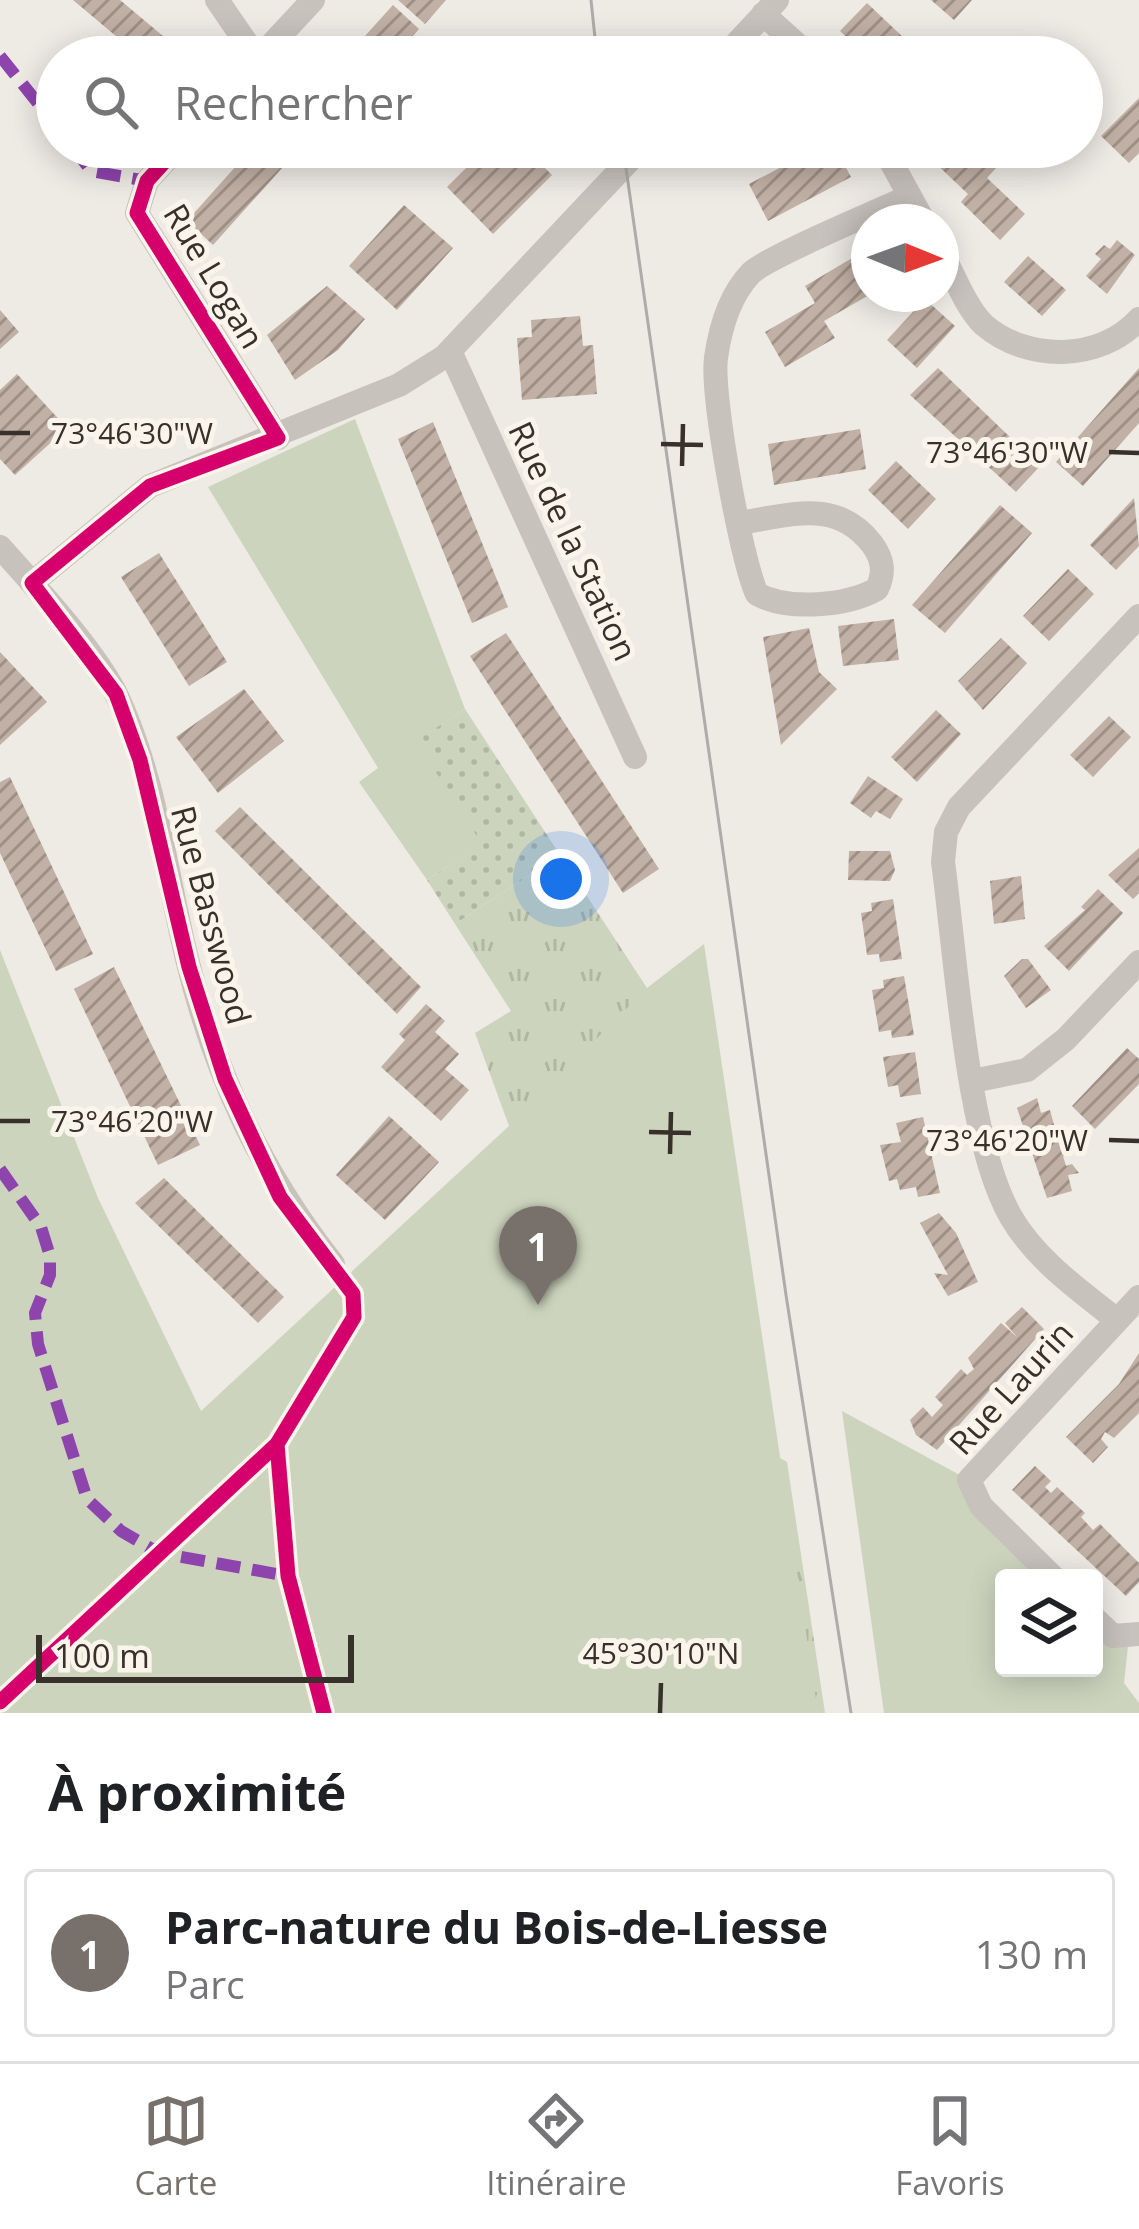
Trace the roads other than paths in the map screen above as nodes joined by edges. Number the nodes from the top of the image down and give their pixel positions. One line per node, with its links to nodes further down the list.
1 (217, 0): 4 (street)
2 (314, 0): 5 (street)
3 (770, 7): 6 (street); 7 (street)
4 (243, 36)
5 (279, 36)
6 (743, 36)
7 (794, 36)
8 (159, 168): 16 (street, Rue Logan)
9 (623, 168): 15 (street)
10 (895, 168): 11 (street)
11 (910, 196): 12 (street); 17 (street)
12 (914, 204)
13 (959, 283): 14 (street)
14 (1139, 319)
15 (450, 351): 16 (street); 21 (street, Rue de la Station)
16 (278, 438): 19 (street)
17 (738, 523): 17 (street)
18 (0, 547): 19 (street, Rue Basswood)
19 (32, 583): 24 (street, Rue Basswood)
20 (1139, 616): 23 (street)
21 (635, 758)
22 (1139, 962): 23 (street)
23 (973, 1081): 26 (street)
24 (333, 1264)
25 (1139, 1297): 26 (street, Rue Laurin)
26 (1117, 1320): 27 (street, Rue Laurin)
27 (1045, 1569)
28 (1103, 1626): 29 (street)
29 (1134, 1636)

